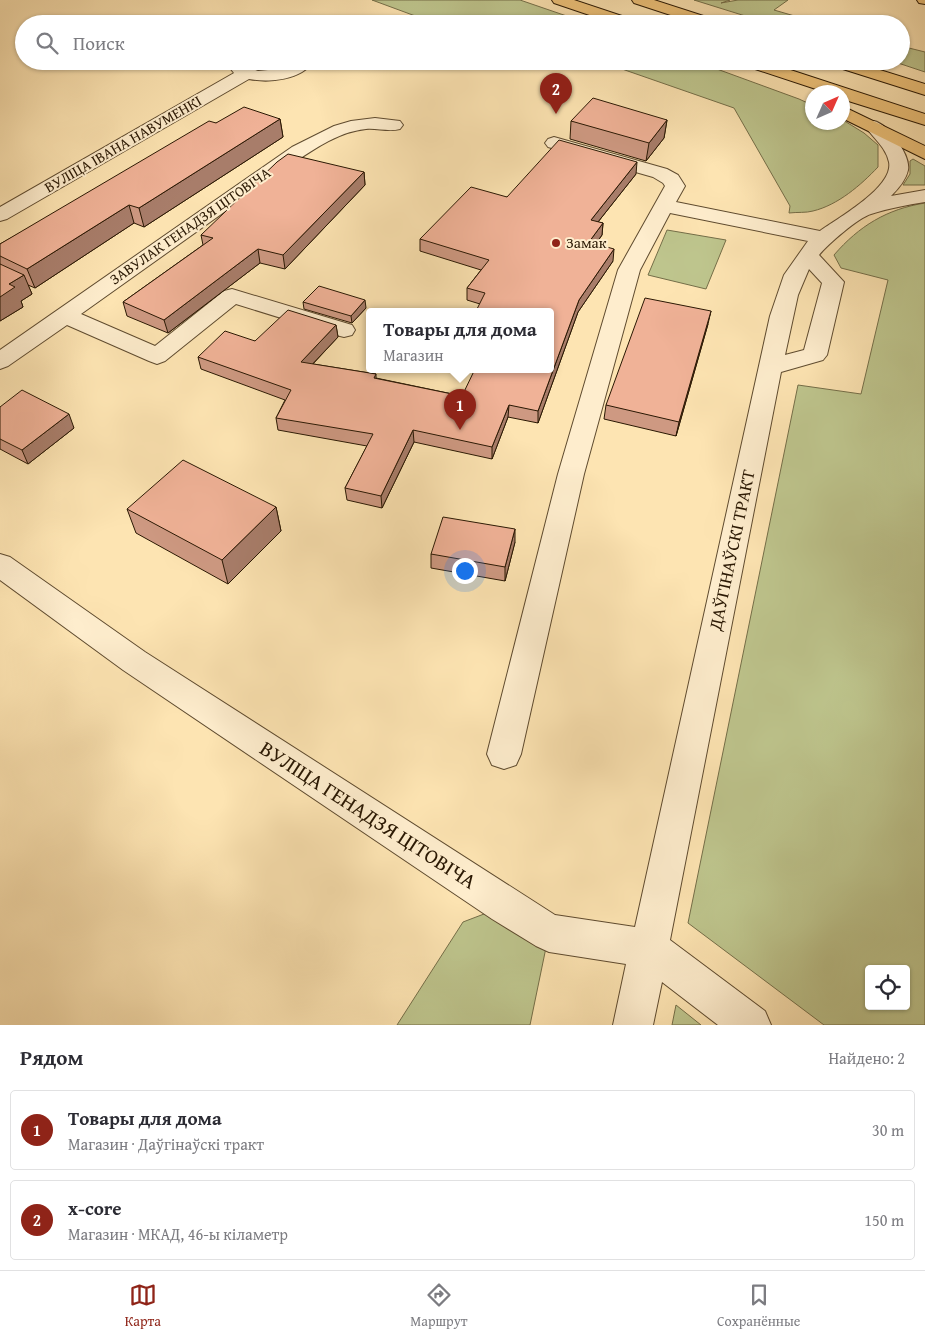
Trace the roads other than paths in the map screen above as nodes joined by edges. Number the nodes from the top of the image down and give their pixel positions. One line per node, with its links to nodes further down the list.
1 (559, 0): 3 (highway)
2 (639, 0): 4 (highway)
3 (604, 15)
4 (686, 15)
5 (235, 70): 24 (street, ВУЛІЦА ІВАНА НАВУМЕНКІ)
6 (247, 70): 7 (street, ВУЛІЦА ІВАНА НАВУМЕНКІ)
7 (292, 70)
8 (754, 70): 13 (highway)
9 (773, 70): 11 (highway)
10 (862, 70): 12 (highway)
11 (818, 85)
12 (925, 90)
13 (805, 94)
14 (850, 96): 16 (highway)
15 (850, 114): 18 (highway)
16 (925, 120)
17 (394, 125): 26 (street, ЗАВУЛАК ГЕНАДЗЯ ЦІТОВІЧА)
18 (874, 126): 20 (highway); 23 (street, ДАЎГІНАЎСКІ ТРАКТ)
19 (554, 143): 22 (street)
20 (925, 153)
21 (925, 196): 23 (street)
22 (664, 206): 25 (street); 31 (street)
23 (858, 212): 25 (street, ДАЎГІНАЎСКІ ТРАКТ)
24 (0, 215)
25 (815, 247): 29 (street, ДАЎГІНАЎСКІ ТРАКТ); 29 (street)
26 (64, 315): 27 (street); 28 (street, ЗАВУЛАК ГЕНАДЗЯ ЦІТОВІЧА)
27 (344, 330)
28 (0, 361)
29 (770, 367): 32 (street, ДАЎГІНАЎСКІ ТРАКТ)
30 (0, 565): 32 (street, ВУЛІЦА ГЕНАДЗЯ ЦІТОВІЧА)
31 (504, 754)
32 (649, 948): 33 (street, ДАЎГІНАЎСКІ ТРАКТ); 34 (street, ВУЛІЦА ГЕНАДЗЯ ЦІТОВІЧА)
33 (634, 1025)
34 (751, 1025)

